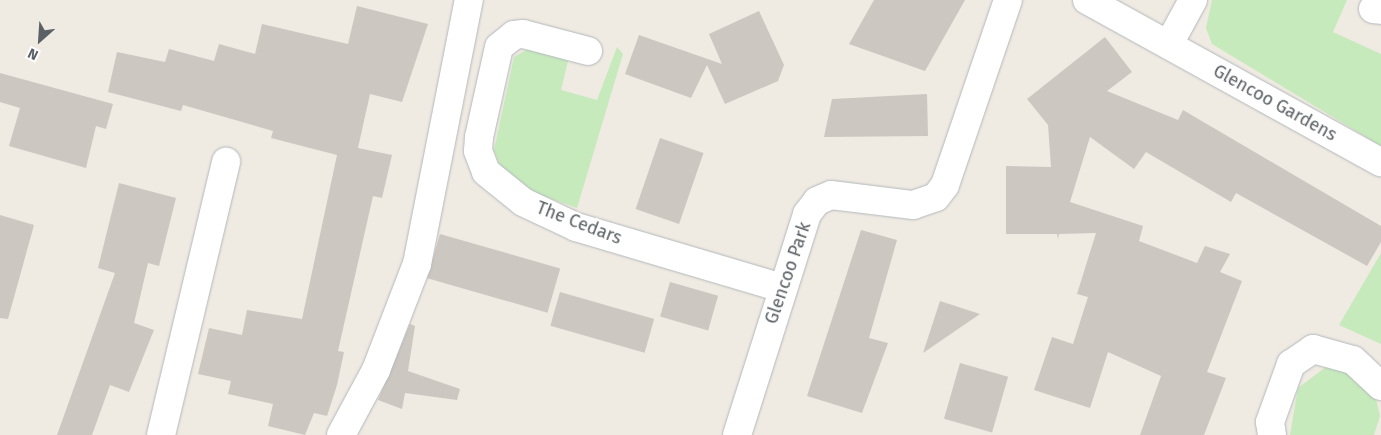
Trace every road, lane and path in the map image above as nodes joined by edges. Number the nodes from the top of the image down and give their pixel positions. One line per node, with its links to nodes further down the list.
1 (469, 0): 12 (street)
2 (1008, 0): 9 (street, Glencoo Park)
3 (1088, 0): 5 (street)
4 (1193, 0): 5 (street)
5 (1169, 44): 8 (street, Glencoo Gardens)
6 (588, 51): 9 (street, The Cedars)
7 (226, 162): 11 (street)
8 (1381, 162)
9 (782, 288): 13 (street, Glencoo Park)
10 (1381, 386): 14 (street)
11 (161, 435)
12 (341, 435)
13 (737, 435)
14 (1272, 435)

